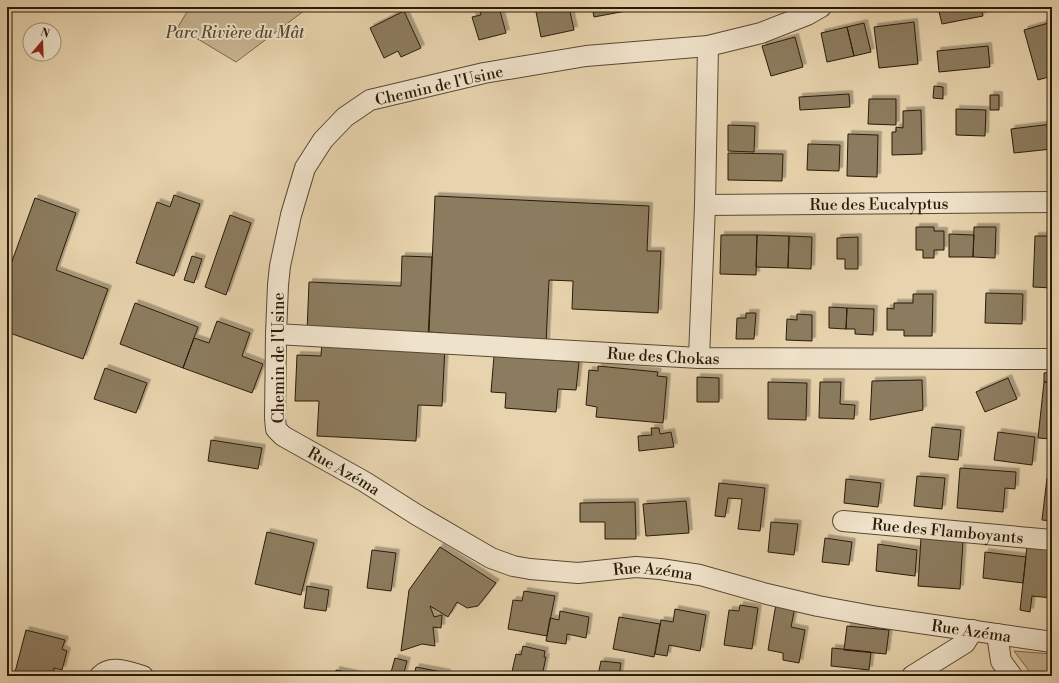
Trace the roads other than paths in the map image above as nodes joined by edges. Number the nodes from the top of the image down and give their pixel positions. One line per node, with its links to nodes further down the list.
1 (821, 7): 2 (street, Chemin de l'Usine)
2 (708, 46): 4 (street); 5 (street, Chemin de l'Usine)
3 (1052, 202): 4 (street, Rue des Eucalyptus)
4 (705, 205): 6 (street)
5 (276, 334): 6 (street, Rue des Chokas); 8 (street, Chemin de l'Usine)
6 (699, 358): 7 (street, Rue des Chokas)
7 (1052, 359)
8 (283, 436): 11 (street, Rue Azéma)
9 (843, 521): 10 (street, Rue des Flamboyants)
10 (1052, 540)
11 (973, 630): 12 (street, Rue Azéma); 16 (street)
12 (997, 634): 13 (street, Rue Azéma); 17 (street)
13 (1052, 642)
14 (100, 676): 15 (street)
15 (143, 676)
16 (913, 676)
17 (1012, 676)

